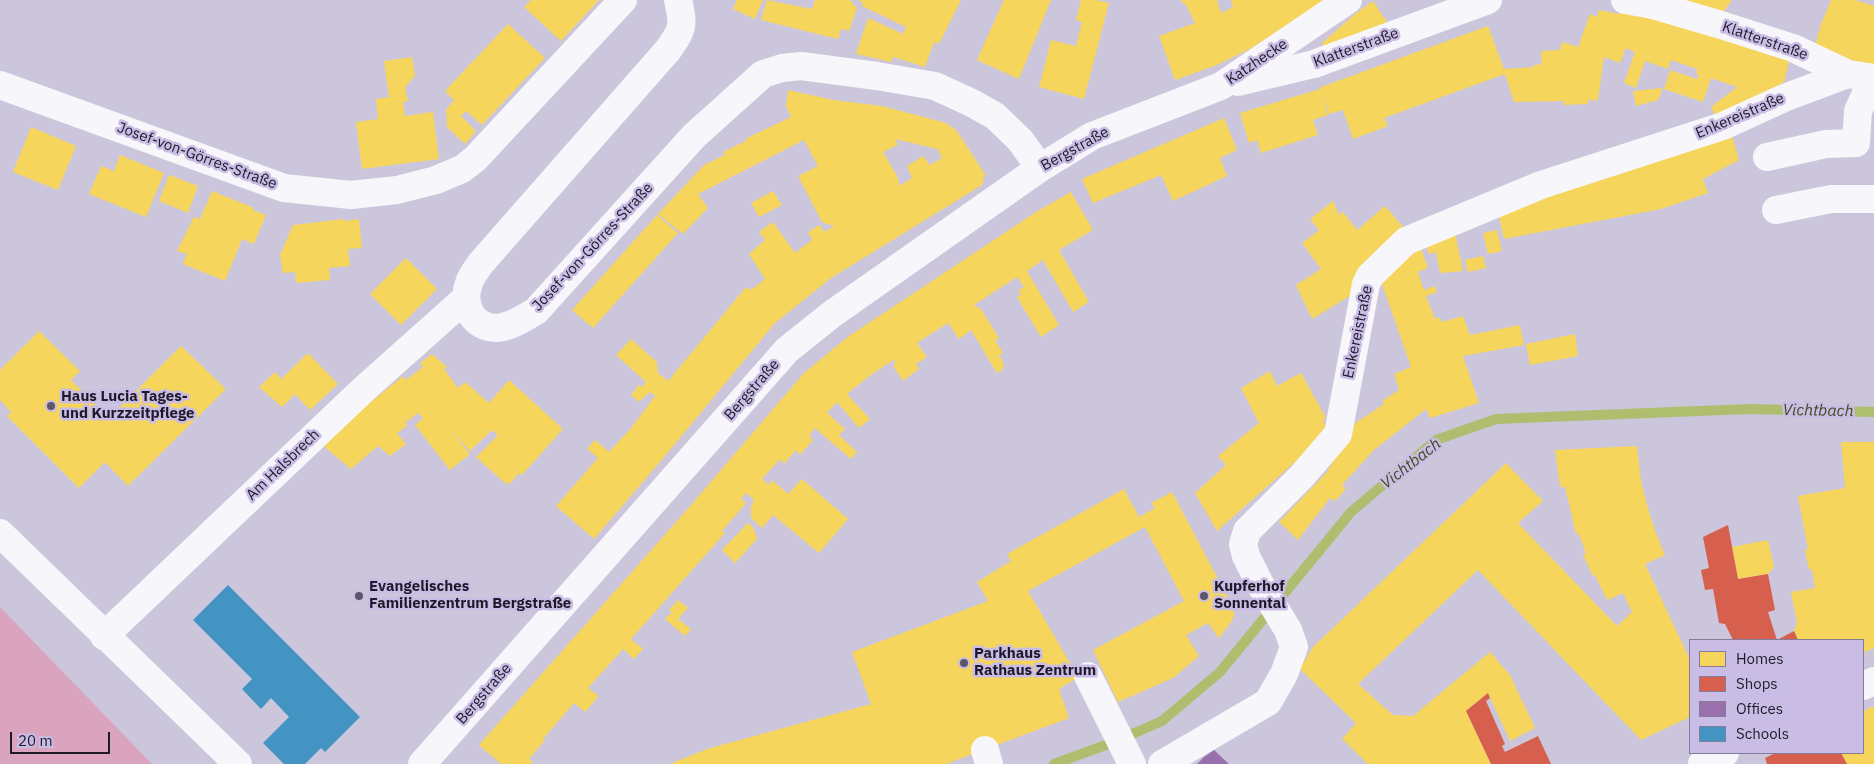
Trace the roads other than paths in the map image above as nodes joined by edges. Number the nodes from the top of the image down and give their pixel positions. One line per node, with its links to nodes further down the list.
1 (623, 0): 7 (street, Josef-von-Görres-Straße)
2 (678, 0): 14 (street)
3 (1348, 0): 8 (street, Katzhecke)
4 (1488, 0): 8 (street, Klatterstraße)
5 (1625, 0): 6 (street, Klatterstraße)
6 (1867, 79): 10 (street); 22 (street, Enkereistraße)
7 (0, 85)
8 (1222, 86): 9 (street, Katzhecke)
9 (1159, 110): 11 (street, Bergstraße)
10 (1767, 157)
11 (1040, 168): 14 (street, Josef-von-Görres-Straße); 21 (street, Bergstraße)
12 (1874, 199): 13 (street)
13 (1776, 210)
14 (466, 298): 16 (street, Am Halsbrech)
15 (0, 534): 16 (street)
16 (104, 636): 20 (street)
17 (1088, 676): 19 (street)
18 (1723, 754): 23 (street)
19 (1131, 763)
20 (238, 764)
21 (422, 764)
22 (1162, 764)
23 (1702, 764)

